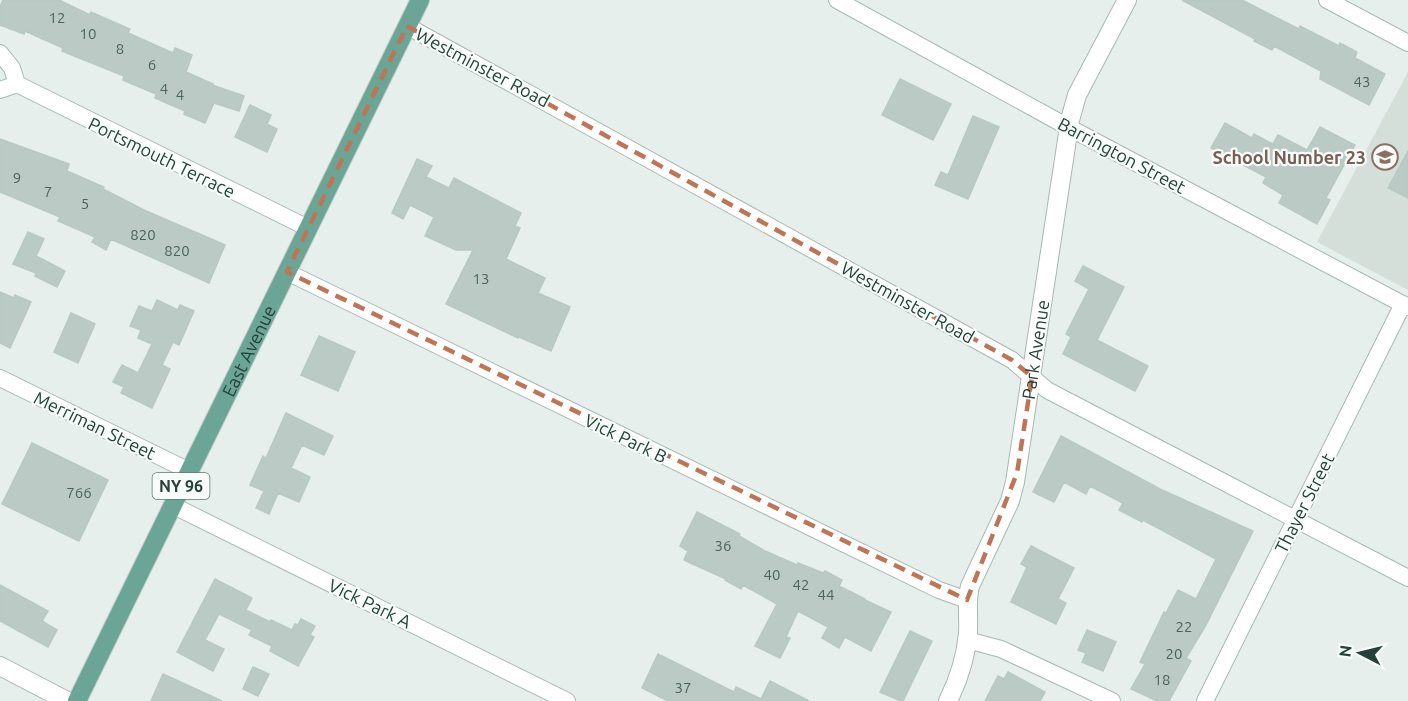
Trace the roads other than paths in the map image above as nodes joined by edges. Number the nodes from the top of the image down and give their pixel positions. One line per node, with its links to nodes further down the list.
1 (420, 0): 5 (main road, East Avenue / NY 96)
2 (837, 0): 10 (street, Barrington Street)
3 (1127, 0): 10 (street, Park Avenue)
4 (1327, 0): 6 (street)
5 (407, 26): 11 (main road, East Avenue / NY 96); 14 (street, Westminster Road)
6 (1408, 43)
7 (0, 53): 8 (street)
8 (17, 84): 9 (street); 11 (street, Portsmouth Terrace)
9 (0, 90)
10 (1068, 127): 13 (street, Barrington Street); 14 (street, Park Avenue)
11 (308, 228): 12 (main road, East Avenue / NY 96)
12 (287, 272): 16 (main road, East Avenue / NY 96); 20 (street, Vick Park B)
13 (1405, 306): 18 (street, Thayer Street)
14 (1032, 377): 18 (street, Westminster Road); 20 (street, Park Avenue)
15 (0, 378): 16 (street, Merriman Street)
16 (189, 471): 17 (main road, East Avenue / NY 96)
17 (172, 505): 24 (main road, East Avenue / NY 96); 25 (street, Vick Park A)
18 (1296, 520): 19 (street, Westminster Road); 28 (street, Thayer Street)
19 (1408, 578)
20 (967, 600): 21 (street, Park Avenue)
21 (967, 640): 26 (street, Park Avenue); 27 (street)
22 (0, 666): 23 (street)
23 (67, 701)
24 (76, 701)
25 (567, 701)
26 (948, 701)
27 (1112, 701)
28 (1205, 701)

